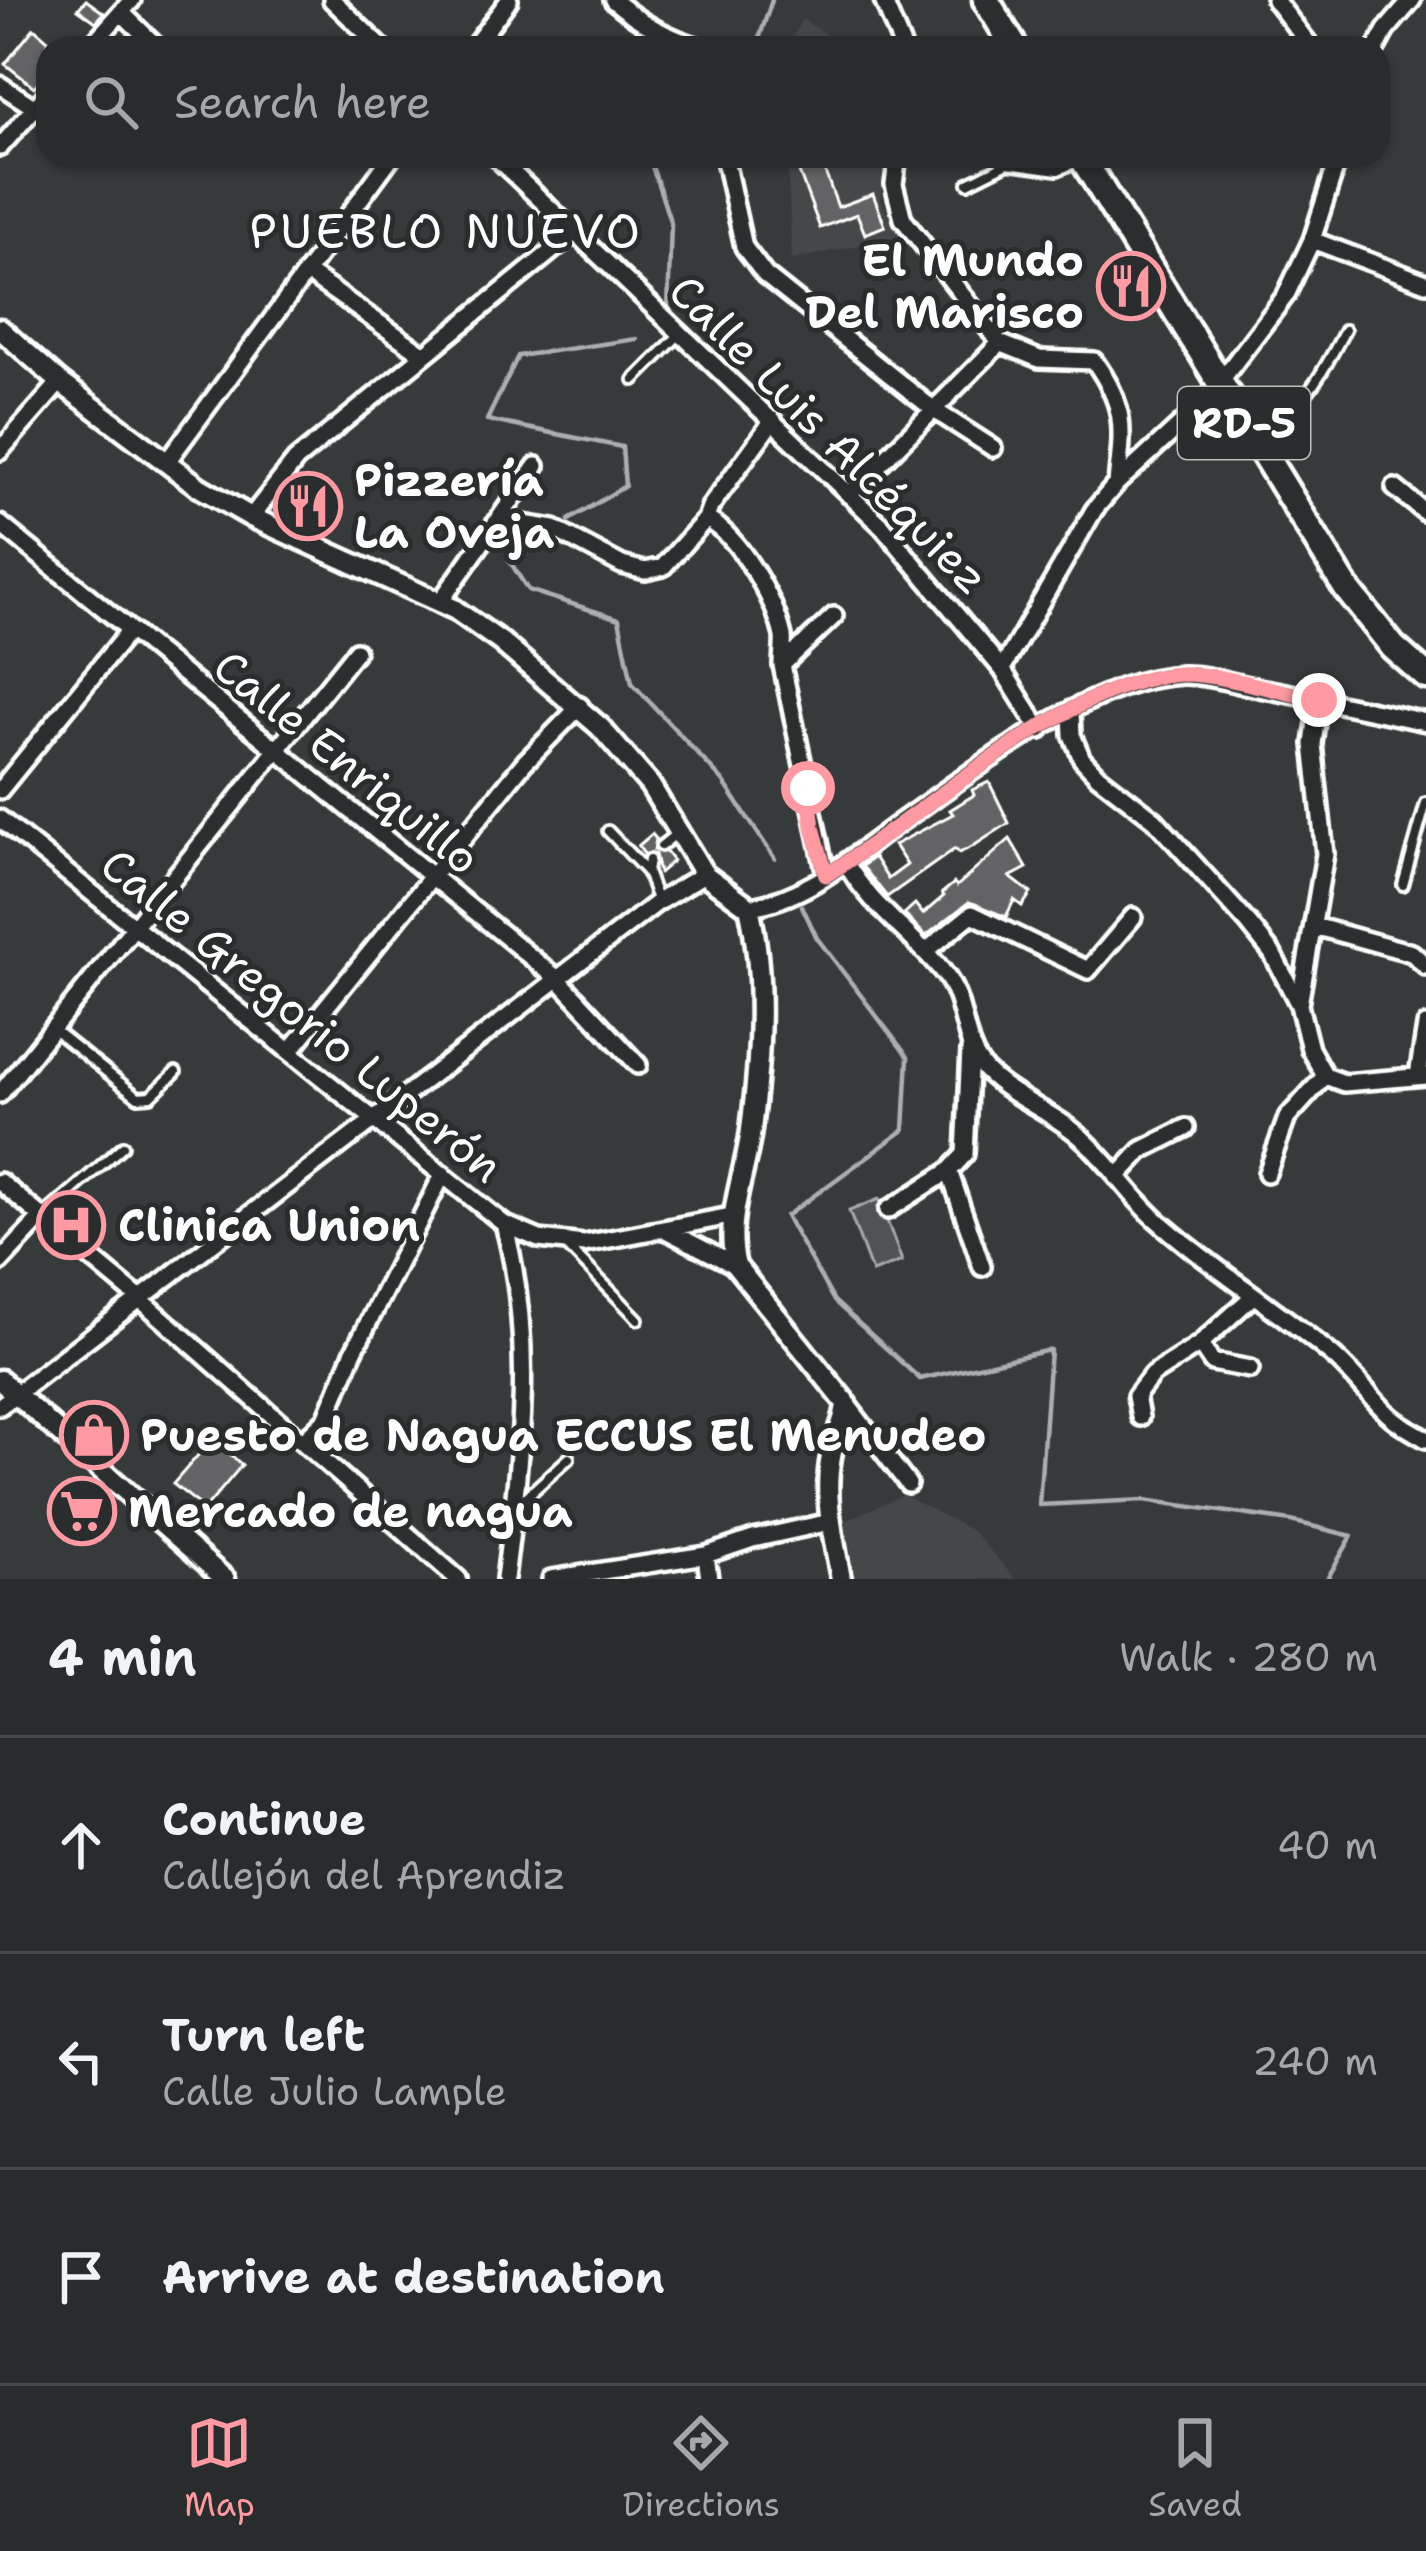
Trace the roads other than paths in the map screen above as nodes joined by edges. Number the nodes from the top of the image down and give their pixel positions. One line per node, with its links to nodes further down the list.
1 (332, 0): 11 (street)
2 (509, 0): 12 (street)
3 (613, 0): 13 (street)
4 (884, 0): 14 (street)
5 (1412, 0): 17 (street)
6 (994, 4): 15 (main road)
7 (1285, 4): 16 (street)
8 (127, 6): 9 (street); 10 (street)
9 (100, 36)
10 (149, 36)
11 (370, 36)
12 (482, 36)
13 (670, 36)
14 (898, 36)
15 (1009, 36)
16 (1305, 36)
17 (1382, 36)
18 (0, 86): 19 (street)
19 (35, 107): 20 (street)
20 (0, 147)
21 (383, 168): 31 (street)
22 (507, 168): 29 (street, Calle Luis Alcéquiez)
23 (727, 168): 41 (street)
24 (896, 168): 36 (street)
25 (998, 168): 28 (lane)
26 (1088, 168): 40 (main road, RD-5)
27 (1335, 168): 30 (street)
28 (968, 183)
29 (575, 232): 35 (street, Calle Luis Alcéquiez); 37 (street)
30 (1312, 240): 32 (street); 40 (street)
31 (306, 272): 37 (street); 46 (street)
32 (1426, 283)
33 (0, 329): 39 (street)
34 (1345, 330): 43 (lane)
35 (681, 333): 38 (lane); 42 (street, Calle Luis Alcéquiez)
36 (1000, 343): 41 (street); 48 (street)
37 (423, 354): 52 (street)
38 (634, 380)
39 (59, 382): 45 (street); 46 (street)
40 (1220, 385): 43 (main road, RD-5); 48 (street)
41 (934, 410): 44 (street); 50 (street)
42 (772, 420): 50 (street, Calle Luis Alcéquiez); 53 (street)
43 (1255, 441): 62 (main road, RD-5)
44 (993, 448)
45 (0, 451)
46 (166, 463): 52 (street)
47 (536, 466): 54 (street)
48 (1117, 483): 61 (street)
49 (1395, 488): 51 (street)
50 (849, 495): 61 (street, Calle Luis Alcéquiez)
51 (1426, 513)
52 (251, 517): 56 (street)
53 (706, 519): 54 (street); 60 (street)
54 (499, 520): 56 (street)
55 (0, 524): 58 (street, Calle Enriquillo)
56 (440, 602): 64 (street)
57 (834, 616): 60 (street)
58 (129, 631): 68 (street, Calle Enriquillo); 69 (street)
59 (356, 651): 68 (street)
60 (782, 664): 79 (street)
61 (1002, 669): 67 (street, Calle Luis Alcéquiez)
62 (1426, 676)
63 (1319, 700): 65 (street); 66 (street); 85 (street)
64 (580, 706): 73 (street); 80 (street)
65 (1071, 712): 67 (street); 90 (street)
66 (1426, 722)
67 (1040, 730): 76 (street)
68 (278, 752): 80 (street, Calle Enriquillo); 86 (street)
69 (0, 790)
70 (1426, 803): 81 (lane)
71 (0, 819): 86 (street, Calle Gregorio Luperón)
72 (608, 831): 77 (lane)
73 (678, 832): 74 (lane); 78 (street)
74 (661, 846)
75 (649, 860): 77 (lane)
76 (846, 863): 79 (street); 87 (street)
77 (647, 872): 82 (lane)
78 (704, 874): 82 (street); 83 (street)
79 (826, 875): 83 (street)
80 (430, 878): 89 (street, Calle Enriquillo); 93 (street)
81 (1403, 885)
82 (658, 902): 89 (street)
83 (749, 908): 109 (street)
84 (1133, 917): 87 (street)
85 (1314, 926): 88 (street); 90 (street)
86 (136, 929): 92 (street); 93 (street, Calle Gregorio Luperón)
87 (926, 951): 94 (street)
88 (1426, 966)
89 (560, 980): 95 (street, Calle Enriquillo); 100 (street)
90 (1299, 1005): 97 (street)
91 (1426, 1026): 98 (street)
92 (53, 1029): 96 (lane); 99 (street)
93 (291, 1050): 100 (street, Calle Gregorio Luperón)
94 (970, 1050): 103 (street); 106 (street)
95 (638, 1066)
96 (176, 1072)
97 (1325, 1076): 98 (street); 104 (street)
98 (1422, 1076)
99 (0, 1094)
100 (376, 1119): 105 (street, Calle Gregorio Luperón); 118 (street)
101 (1186, 1128): 106 (street)
102 (123, 1145): 110 (lane)
103 (950, 1171): 108 (street); 116 (street)
104 (1267, 1173)
105 (442, 1174): 111 (street, Calle Gregorio Luperón); 127 (street)
106 (1117, 1178): 117 (street)
107 (0, 1181): 110 (street)
108 (888, 1210)
109 (731, 1216): 112 (street); 115 (street)
110 (42, 1217): 114 (street); 118 (street)
111 (504, 1224): 113 (street); 130 (street, Calle Gregorio Luperón)
112 (662, 1228): 113 (street); 115 (street)
113 (565, 1244): 119 (lane)
114 (0, 1262)
115 (736, 1266): 124 (street)
116 (982, 1267)
117 (1253, 1296): 120 (street); 126 (street)
118 (139, 1298): 123 (street); 127 (street)
119 (638, 1319)
120 (1200, 1344): 121 (street); 125 (street)
121 (1250, 1369)
122 (0, 1380): 123 (street)
123 (8, 1400): 133 (street)
124 (846, 1403): 129 (street); 131 (street)
125 (1140, 1417)
126 (1426, 1439)
127 (303, 1441): 134 (street)
128 (569, 1458): 130 (lane)
129 (908, 1484)
130 (515, 1497): 135 (street, Calle Gregorio Luperón)
131 (830, 1522): 132 (street); 138 (street)
132 (706, 1555): 136 (street); 137 (street)
133 (225, 1579)
134 (458, 1579)
135 (505, 1579)
136 (550, 1579)
137 (709, 1579)
138 (841, 1579)

